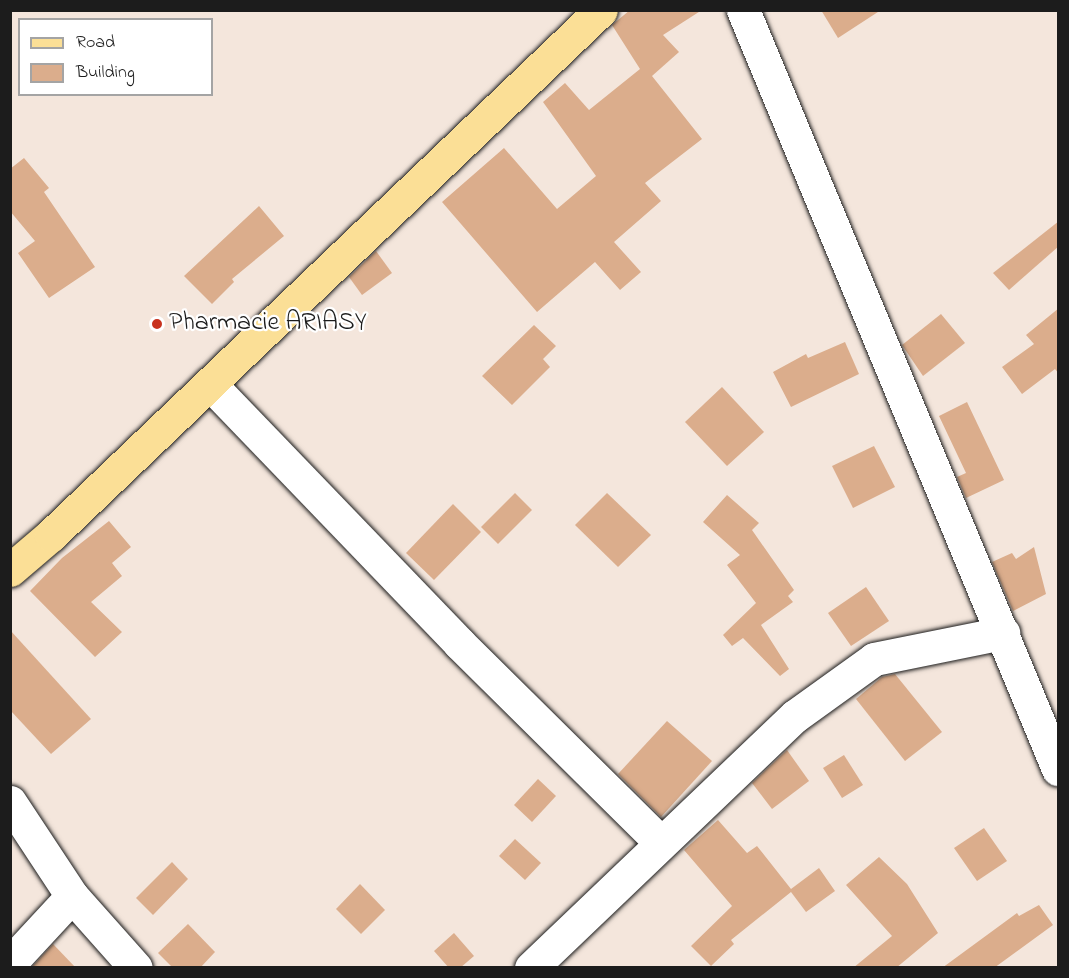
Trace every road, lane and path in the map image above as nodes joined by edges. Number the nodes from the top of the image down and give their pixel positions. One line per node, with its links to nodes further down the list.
1 (601, 10): 3 (main road)
2 (743, 10): 5 (street)
3 (211, 385): 4 (main road); 8 (street)
4 (10, 570)
5 (1003, 633): 6 (street); 8 (street)
6 (1059, 768)
7 (10, 802): 9 (street)
8 (661, 843): 12 (street)
9 (72, 896): 10 (street); 11 (street)
10 (10, 963)
11 (136, 968)
12 (531, 968)

